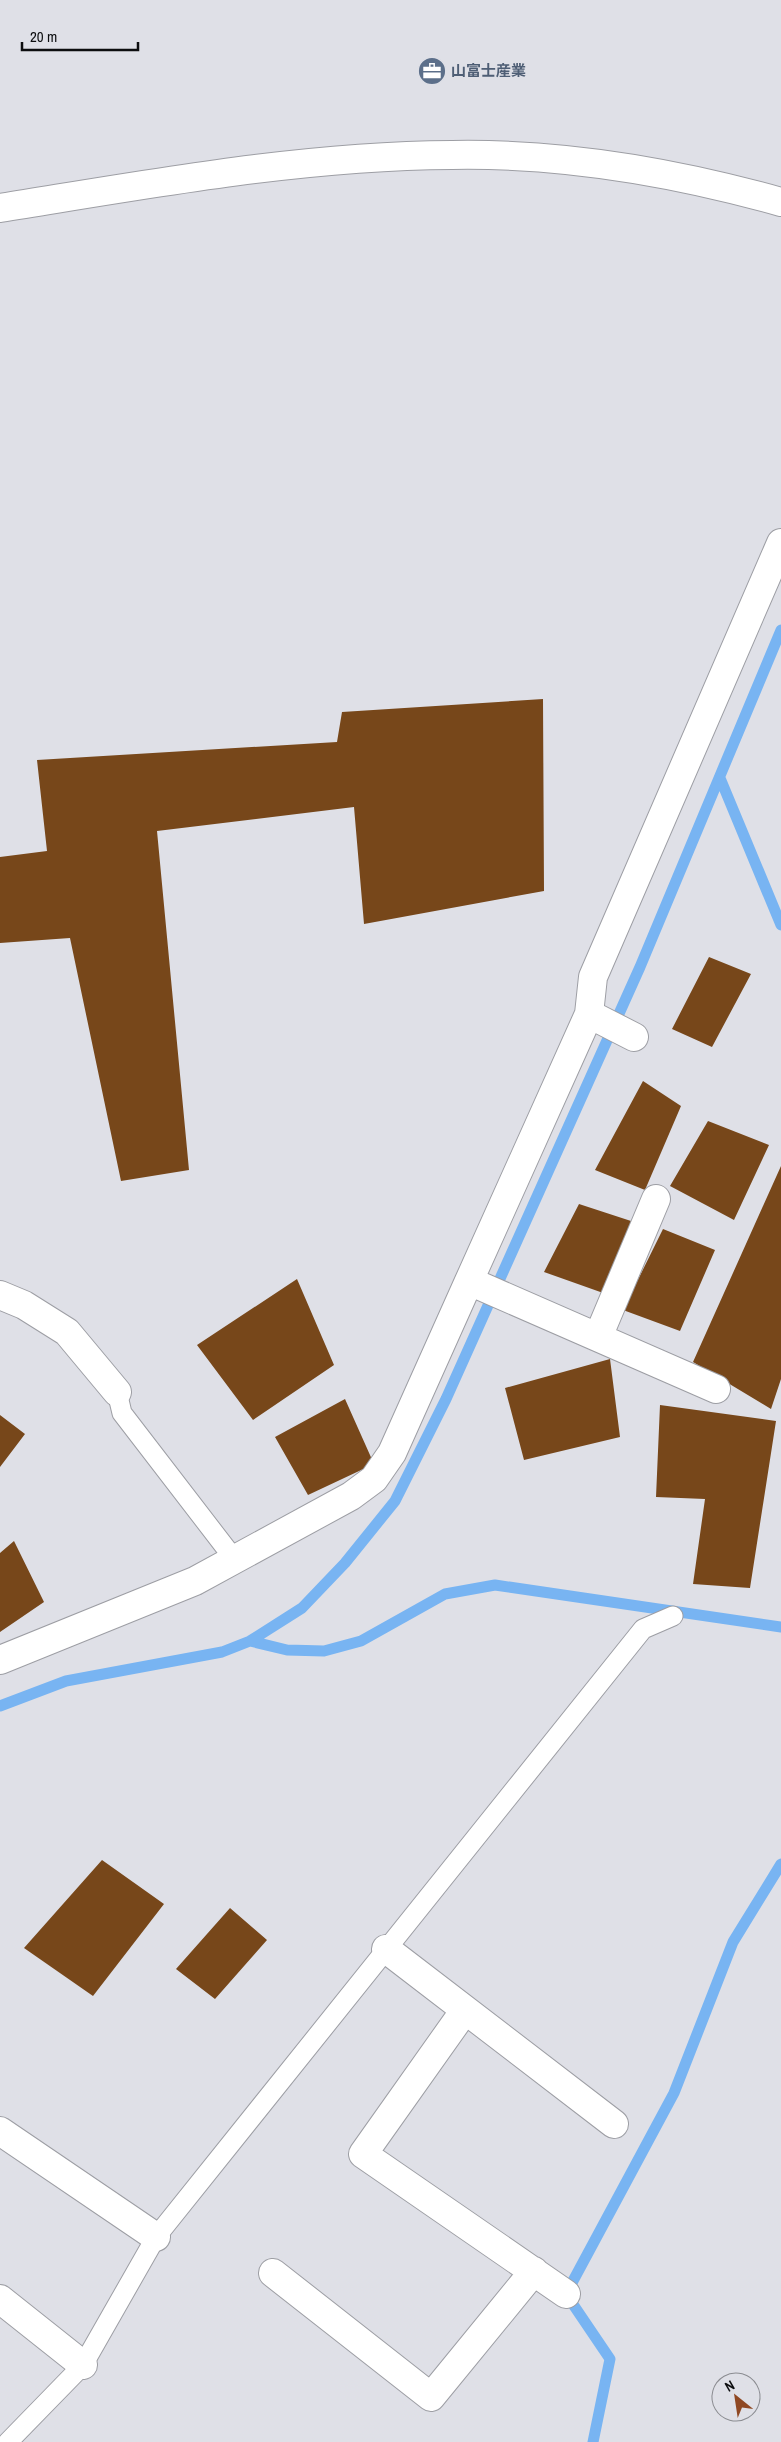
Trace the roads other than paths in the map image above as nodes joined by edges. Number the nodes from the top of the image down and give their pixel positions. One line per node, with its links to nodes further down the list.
1 (781, 202): 2 (street)
2 (0, 208)
3 (781, 543): 4 (street)
4 (593, 1016): 5 (street); 7 (street)
5 (634, 1037)
6 (656, 1199): 9 (street)
7 (475, 1283): 9 (street); 12 (street)
8 (0, 1295): 11 (street)
9 (598, 1337): 10 (street)
10 (716, 1389)
11 (117, 1392): 12 (lane)
12 (235, 1560): 14 (street)
13 (673, 1616): 15 (lane)
14 (0, 1660)
15 (386, 1949): 16 (street); 19 (lane)
16 (465, 2010): 17 (street); 20 (street)
17 (614, 2124)
18 (0, 2131): 19 (street)
19 (156, 2238): 24 (lane)
20 (534, 2271): 21 (street); 22 (street)
21 (273, 2273)
22 (566, 2294)
23 (0, 2298): 24 (street)
24 (83, 2365): 25 (lane)
25 (8, 2442)

